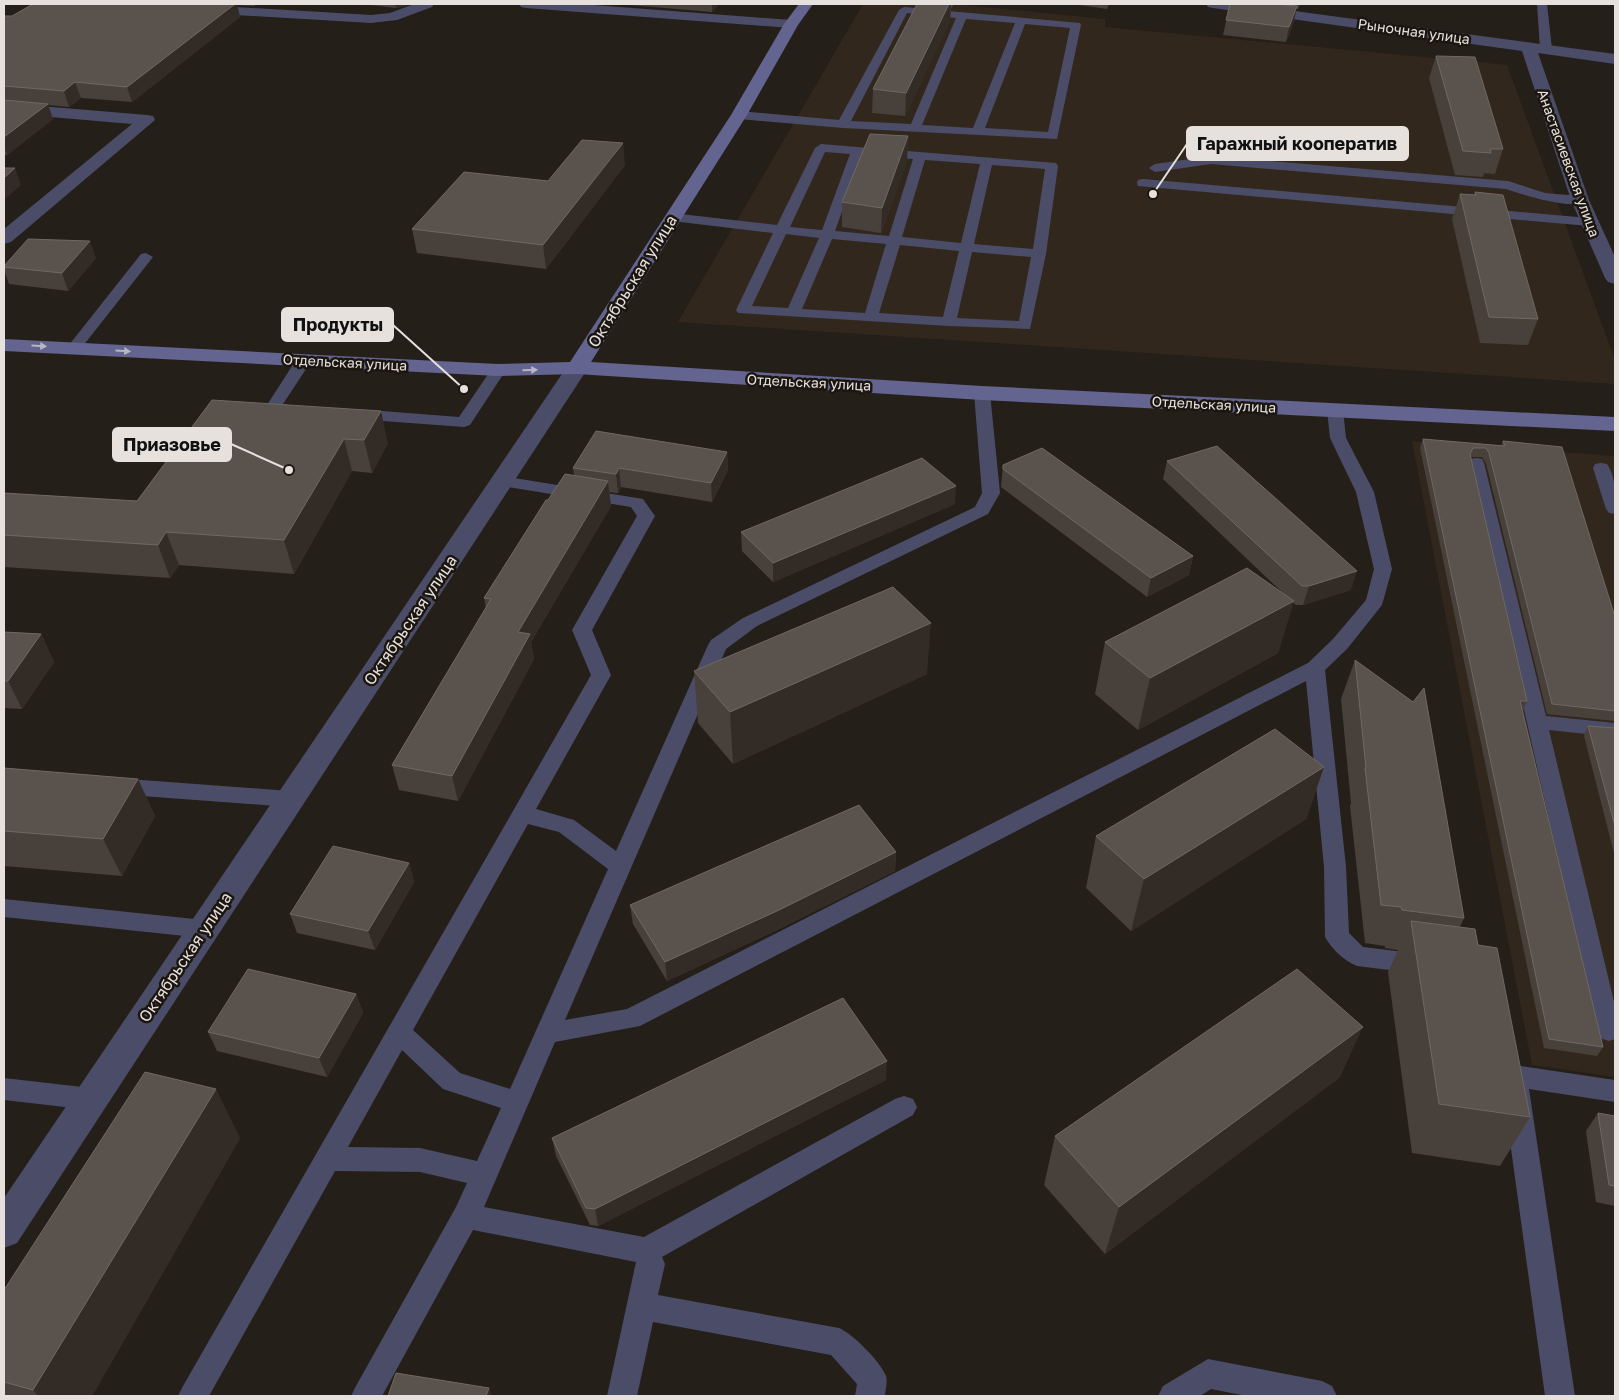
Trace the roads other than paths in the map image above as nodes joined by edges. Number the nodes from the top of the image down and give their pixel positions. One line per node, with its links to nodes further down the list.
1 (428, 4): 6 (street)
2 (526, 4): 9 (street)
3 (806, 4): 9 (street, Октябрьская улица)
4 (1213, 4): 10 (street, Рыночная улица)
5 (1542, 4): 11 (lane)
6 (193, 8)
7 (962, 15): 8 (lane); 15 (lane); 16 (lane)
8 (1021, 20): 17 (lane); 17 (lane)
9 (791, 24): 14 (street, Октябрьская улица)
10 (1528, 46): 11 (street, Рыночная улица); 23 (street, Анастасиевская улица)
11 (1546, 49): 12 (street, Рыночная улица)
12 (1615, 59)
13 (4, 108): 28 (street)
14 (739, 114): 15 (lane); 24 (street, Октябрьская улица)
15 (843, 124): 16 (lane)
16 (915, 128): 17 (lane)
17 (978, 131)
18 (858, 151): 19 (lane); 26 (lane); 27 (lane)
19 (920, 156): 20 (lane); 29 (lane)
20 (987, 161): 30 (lane); 31 (lane)
21 (1155, 168): 23 (lane)
22 (1143, 183): 25 (lane)
23 (1580, 200): 25 (street, Анастасиевская улица)
24 (672, 217): 26 (lane); 40 (street, Октябрьская улица)
25 (1589, 222): 33 (street, Анастасиевская улица)
26 (782, 230): 27 (lane); 34 (lane)
27 (827, 234): 29 (lane); 34 (lane)
28 (4, 238)
29 (895, 240): 30 (lane); 35 (lane)
30 (966, 247): 31 (lane); 36 (lane)
31 (1039, 254): 36 (lane)
32 (146, 257): 38 (lane)
33 (1615, 278)
34 (793, 313): 35 (lane)
35 (871, 317): 36 (lane)
36 (949, 322)
37 (4, 344): 38 (street, Отдельская улица, one-way to 38)
38 (74, 348): 39 (street, Отдельская улица, one-way to 39)
39 (304, 360): 41 (street, Отдельская улица); 44 (lane)
40 (577, 368): 41 (street, Отдельская улица, one-way to 40); 42 (street, Отдельская улица); 49 (street, Октябрьская улица)
41 (498, 370): 45 (lane)
42 (982, 393): 43 (street, Отдельская улица); 57 (lane)
43 (1335, 410): 46 (street, Отдельская улица); 51 (lane)
44 (311, 411)
45 (340, 413)
46 (1615, 424)
47 (1476, 463): 52 (lane)
48 (1601, 468): 50 (lane)
49 (502, 481): 55 (street, Октябрьская улица); 56 (lane)
50 (1615, 510)
51 (1315, 668): 60 (lane); 63 (lane)
52 (1537, 722): 53 (lane); 61 (lane)
53 (1615, 730)
54 (93, 785): 55 (lane)
55 (290, 799): 59 (street, Октябрьская улица)
56 (523, 814): 57 (lane); 62 (lane)
57 (620, 866): 63 (lane)
58 (4, 908): 59 (lane)
59 (204, 928): 66 (street, Октябрьская улица)
60 (1445, 968)
61 (1609, 1031)
62 (399, 1032): 67 (lane); 69 (lane)
63 (547, 1033): 67 (lane)
64 (4, 1089): 66 (lane)
65 (1615, 1091): 81 (lane)
66 (91, 1100): 72 (street, Октябрьская улица)
67 (516, 1102): 70 (lane)
68 (904, 1107): 73 (lane)
69 (327, 1159): 70 (lane); 75 (lane)
70 (484, 1175): 71 (lane)
71 (466, 1216): 73 (lane); 76 (lane)
72 (4, 1230)
73 (646, 1251): 74 (lane)
74 (642, 1306): 77 (lane); 78 (lane)
75 (193, 1396)
76 (366, 1396)
77 (622, 1396)
78 (870, 1396)
79 (1173, 1396): 80 (lane)
80 (1322, 1396)
81 (1560, 1396)

